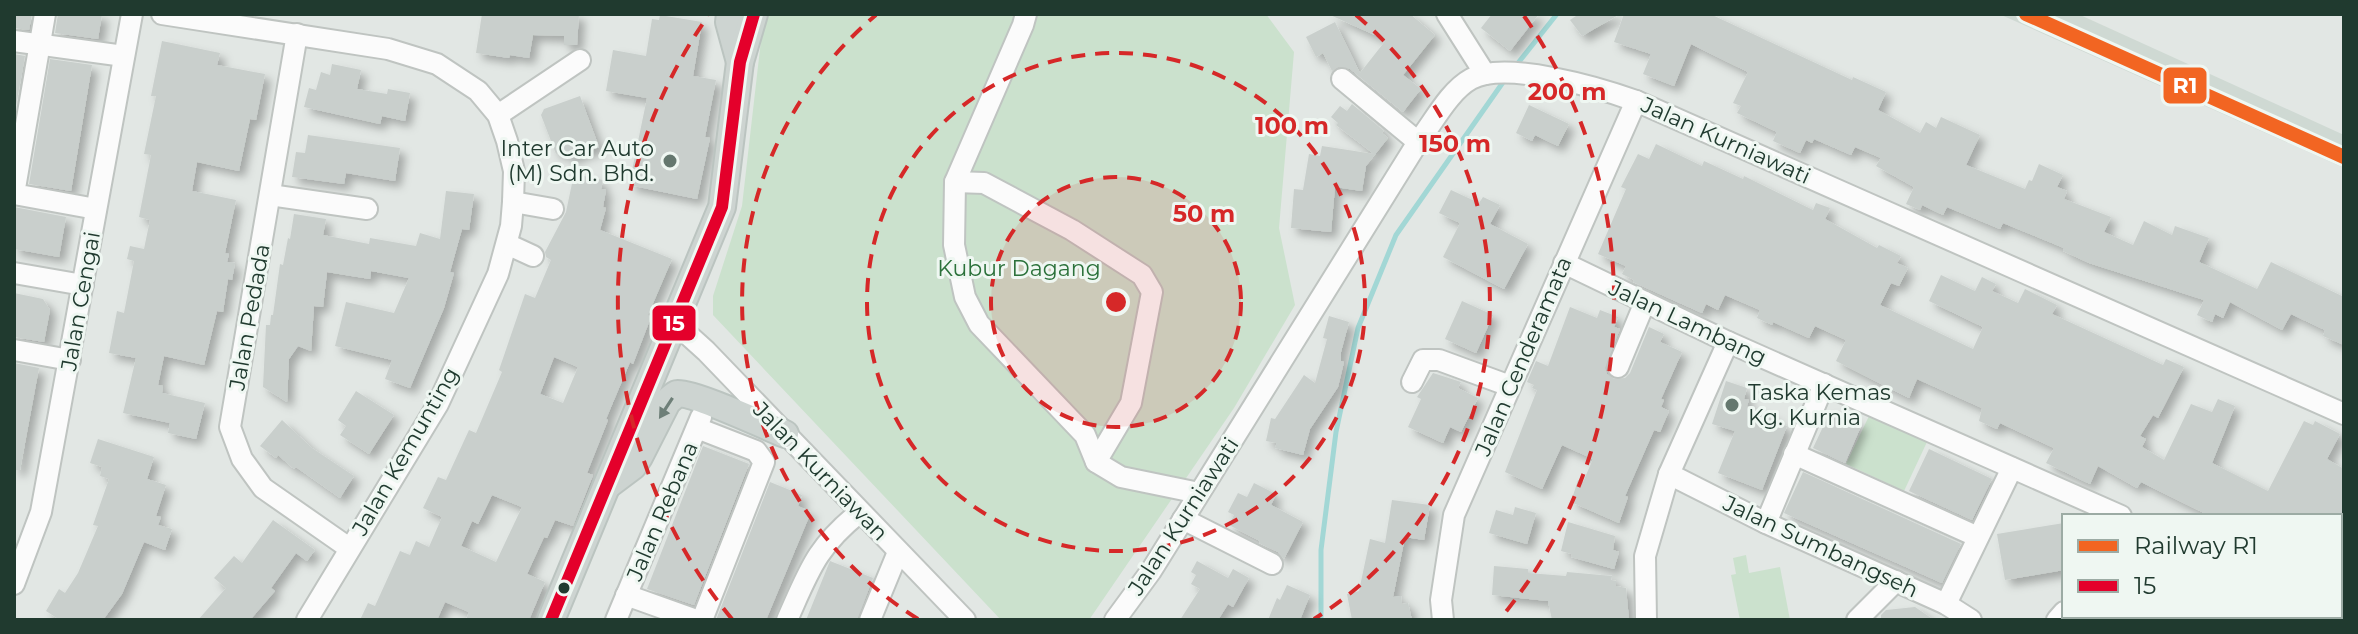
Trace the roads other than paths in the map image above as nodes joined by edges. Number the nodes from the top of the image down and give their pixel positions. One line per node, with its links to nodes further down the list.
1 (45, 14): 10 (street)
2 (132, 14): 11 (street, Jalan Cengai)
3 (162, 14): 8 (street, Jalan Kemunting)
4 (730, 14): 13 (main road)
5 (754, 14): 13 (main road)
6 (1026, 14): 19 (street)
7 (1447, 14): 14 (street)
8 (297, 34): 17 (street, Jalan Kemunting); 20 (street, Jalan Pedada)
9 (14, 41): 10 (street)
10 (40, 44): 11 (street); 22 (street)
11 (124, 56): 22 (street, Jalan Cengai)
12 (580, 60): 17 (street)
13 (740, 62): 31 (main road)
14 (1490, 74): 16 (street, Jalan Kurniawati); 18 (street, Jalan Kurniawati)
15 (1342, 79): 18 (street)
16 (1636, 101): 27 (street, Jalan Cenderamata); 40 (street, Jalan Kurniawati)
17 (498, 115): 21 (street, Jalan Kemunting)
18 (1418, 142): 48 (street, Jalan Kurniawati)
19 (955, 182): 44 (street); 44 (street)
20 (270, 195): 23 (street); 54 (street, Jalan Pedada)
21 (513, 202): 24 (street); 25 (street, Jalan Kemunting)
22 (96, 209): 29 (street, Jalan Cengai)
23 (367, 209)
24 (553, 209)
25 (507, 244): 26 (street); 54 (street, Jalan Kemunting)
26 (533, 256)
27 (1564, 263): 30 (street, Jalan Lambang); 38 (street, Jalan Cenderamata)
28 (14, 273): 29 (street)
29 (83, 285): 34 (street, Jalan Cengai)
30 (1645, 302): 32 (street, Jalan Lambang); 35 (street)
31 (675, 323): 42 (street, Jalan Kurniawan); 47 (main road)
32 (1728, 342): 37 (street, Jalan Lambang); 46 (street)
33 (14, 350): 34 (street)
34 (70, 360): 58 (street, Jalan Cengai)
35 (1618, 367)
36 (1412, 382): 38 (street)
37 (1824, 384): 43 (street); 45 (street, Jalan Lambang)
38 (1510, 386): 70 (street, Jalan Cenderamata)
39 (708, 403): 41 (street, Jalan Rebana); 42 (main road); 47 (main road, one-way to 47)
40 (2344, 414)
41 (697, 428): 59 (street, Jalan Rebana); 65 (street)
42 (785, 434): 49 (street, Jalan Kurniawan)
43 (1794, 454): 52 (street); 53 (street)
44 (1096, 462): 48 (street)
45 (2012, 468): 50 (street, Jalan Lambang); 53 (street)
46 (1669, 474): 52 (street, Jalan Sumbangseh); 71 (street)
47 (606, 486): 63 (main road)
48 (1199, 493): 51 (street, Jalan Kurniawati)
49 (860, 512): 55 (street, Jalan Kurniawan); 66 (street)
50 (2116, 514)
51 (1183, 519): 56 (street); 69 (street, Jalan Kurniawati)
52 (1766, 523): 57 (street, Jalan Sumbangseh)
53 (1978, 537): 60 (street)
54 (349, 548): 62 (street, Jalan Kemunting)
55 (898, 552): 67 (street); 68 (street, Jalan Kurniawan)
56 (1272, 564)
57 (1896, 581): 60 (street, Jalan Sumbangseh); 72 (street)
58 (14, 584)
59 (626, 595): 64 (street, Jalan Rebana); 65 (street)
60 (1946, 604): 61 (street, Jalan Sumbangseh)
61 (1965, 619)
62 (307, 620)
63 (551, 620)
64 (616, 620)
65 (699, 620)
66 (787, 620)
67 (870, 620)
68 (965, 620)
69 (1115, 620)
70 (1443, 620)
71 (1646, 620)
72 (1857, 620)

